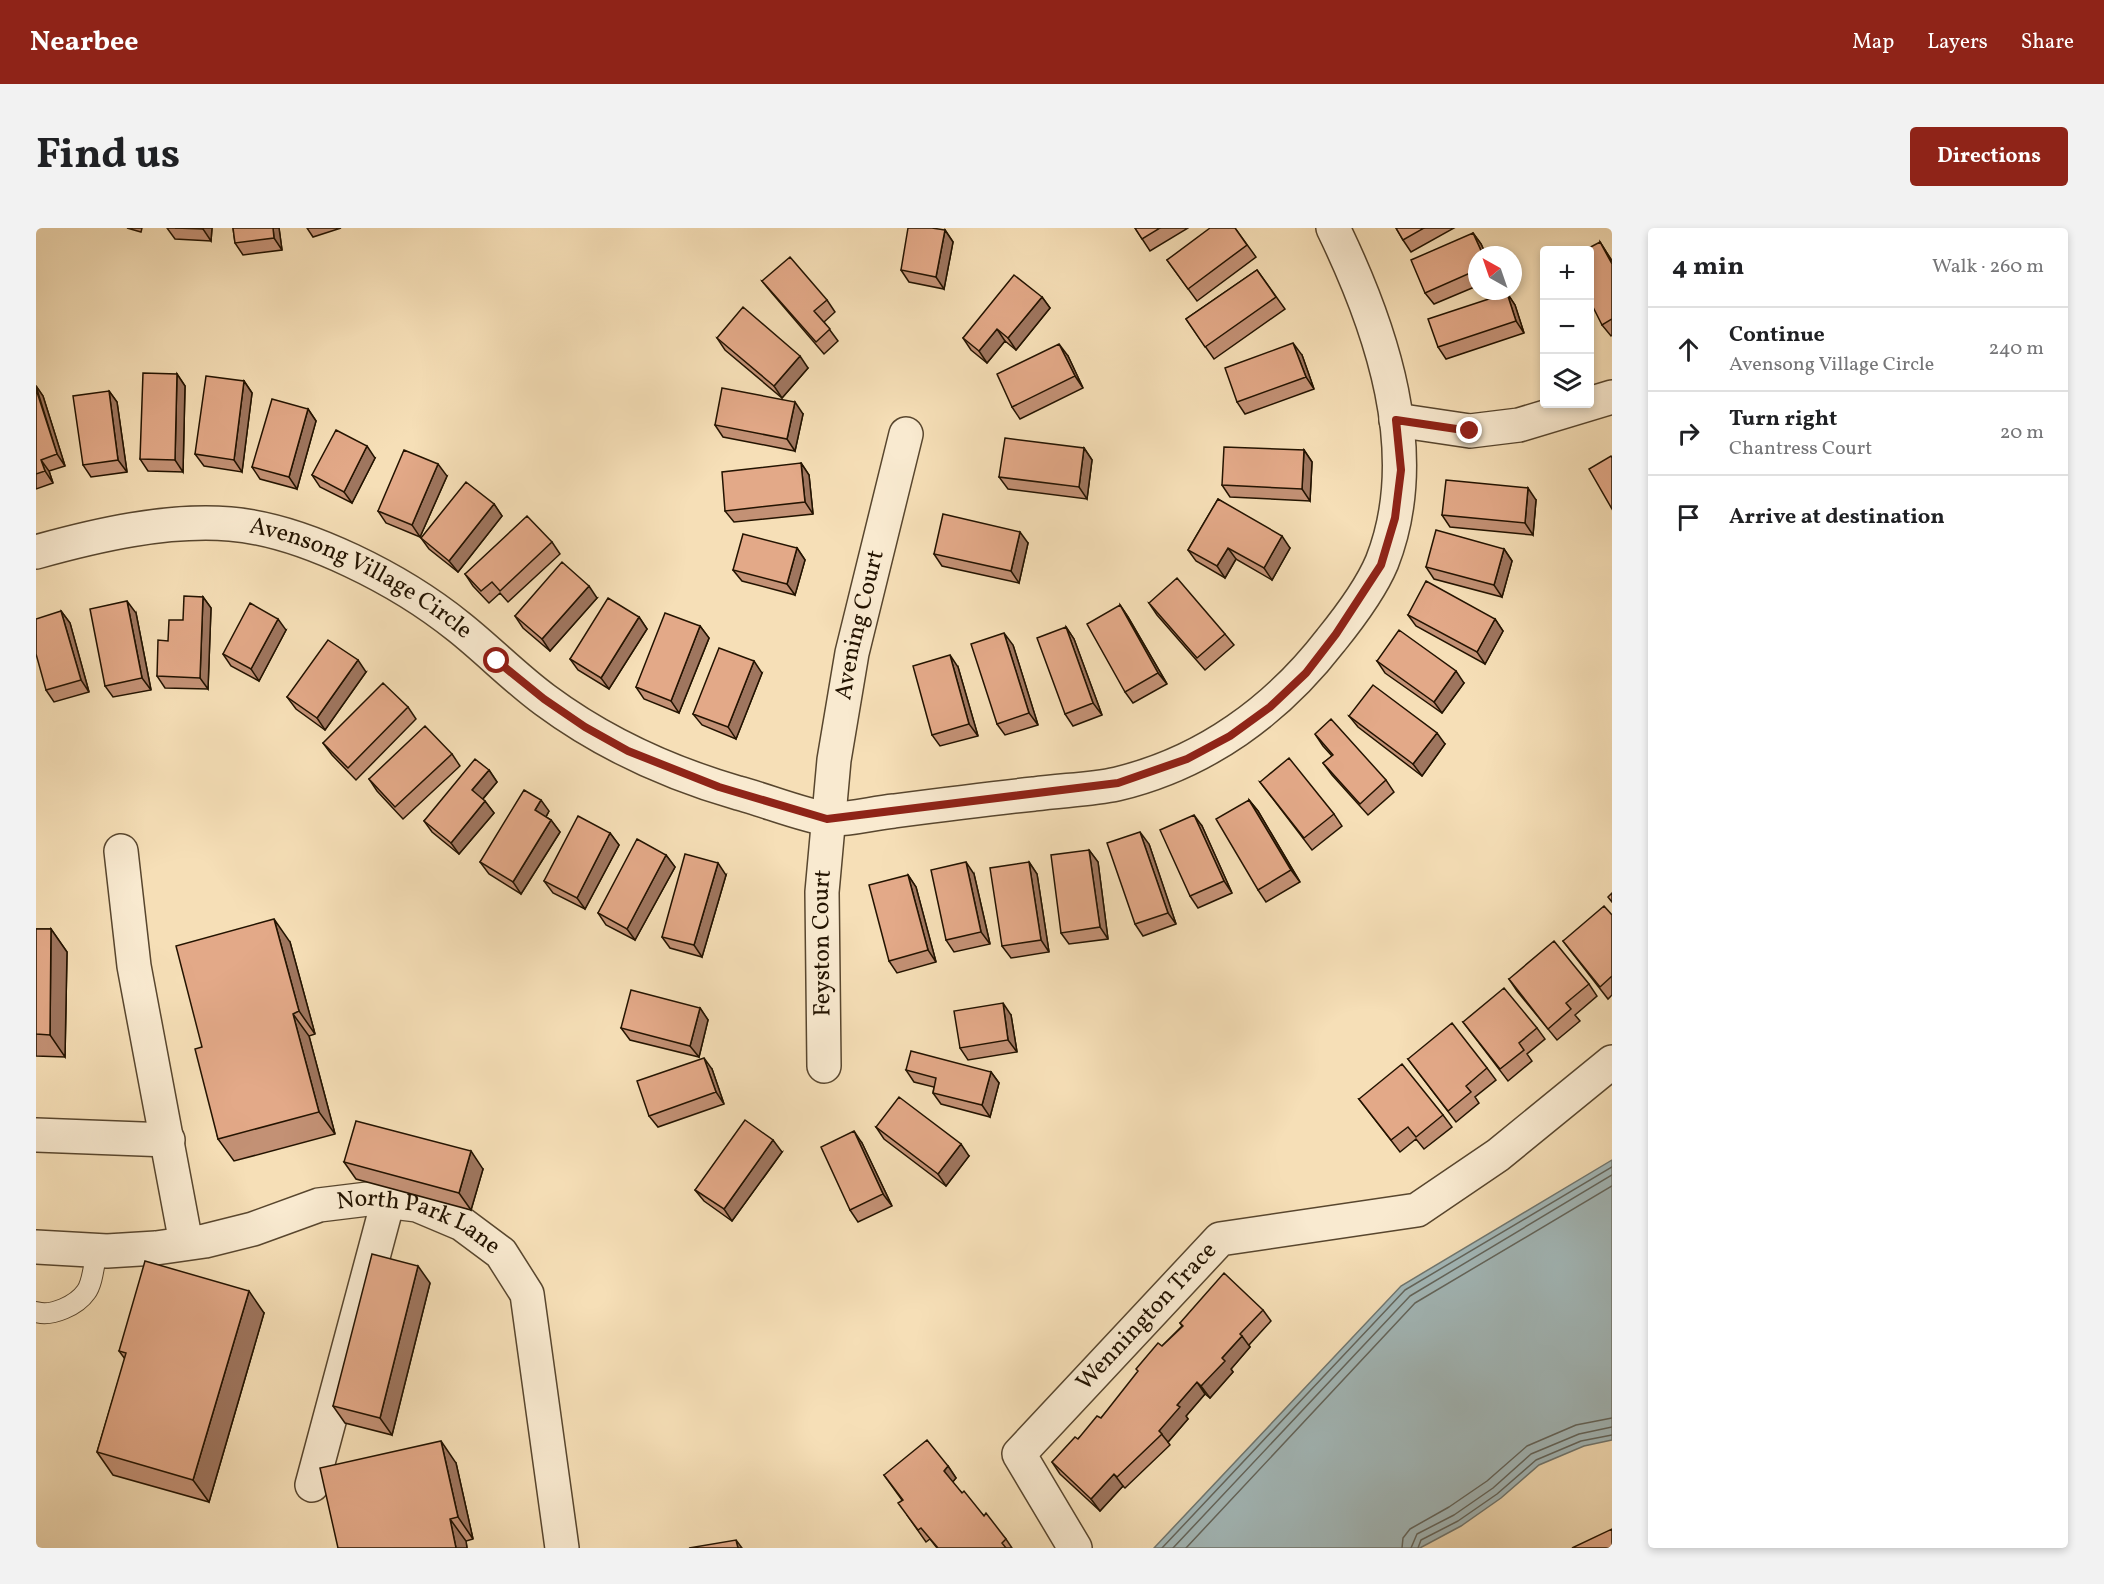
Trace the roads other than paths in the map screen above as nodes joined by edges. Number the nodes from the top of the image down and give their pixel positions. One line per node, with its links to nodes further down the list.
1 (1333, 228): 3 (street, Avensong Village Circle)
2 (1612, 397): 3 (street)
3 (1396, 420): 6 (street, Avensong Village Circle)
4 (906, 434): 6 (street, Avening Court)
5 (36, 552): 6 (street, Avensong Village Circle)
6 (827, 819): 9 (street, Feyston Court)
7 (121, 851): 11 (street)
8 (1612, 1062): 19 (street, Wennington Trace)
9 (824, 1066)
10 (36, 1135): 11 (street)
11 (168, 1140): 13 (street)
12 (388, 1201): 13 (street, North Park Lane); 17 (street); 18 (street, North Park Lane)
13 (186, 1243): 15 (street, North Park Lane)
14 (36, 1247): 15 (street, North Park Lane)
15 (97, 1251): 16 (lane)
16 (36, 1312)
17 (312, 1485)
18 (562, 1548)
19 (1075, 1548)

